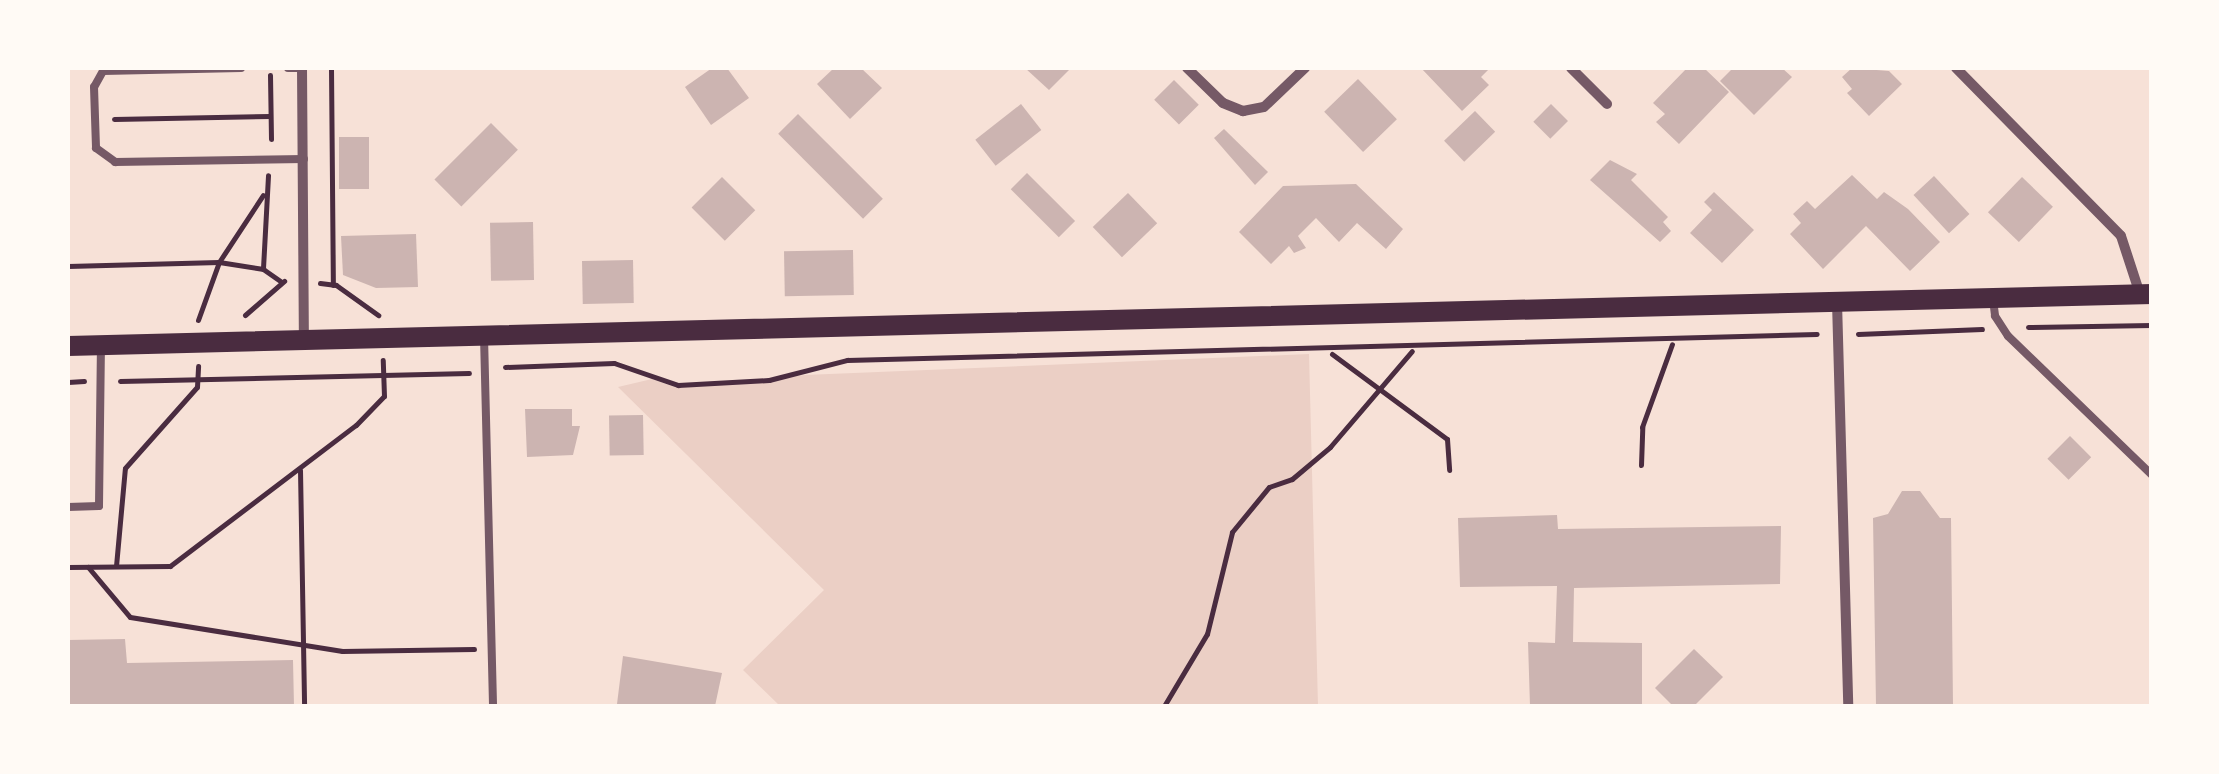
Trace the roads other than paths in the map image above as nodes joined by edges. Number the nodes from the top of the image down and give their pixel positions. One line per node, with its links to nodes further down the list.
1 (241, 68): 9 (lane)
2 (288, 68): 3 (lane)
3 (302, 68): 9 (street)
4 (1187, 68): 5 (street)
5 (1304, 68)
6 (1571, 68): 8 (street)
7 (1956, 68): 10 (street)
8 (1607, 104)
9 (307, 160): 14 (street)
10 (2146, 294): 11 (main road)
11 (1993, 298): 12 (main road); 17 (lane)
12 (1838, 302): 13 (main road); 20 (street)
13 (484, 335): 14 (main road); 19 (lane)
14 (304, 337): 15 (main road)
15 (101, 345): 16 (main road); 18 (lane)
16 (68, 346)
17 (2152, 475)
18 (68, 507)
19 (494, 706)
20 (1848, 706)

